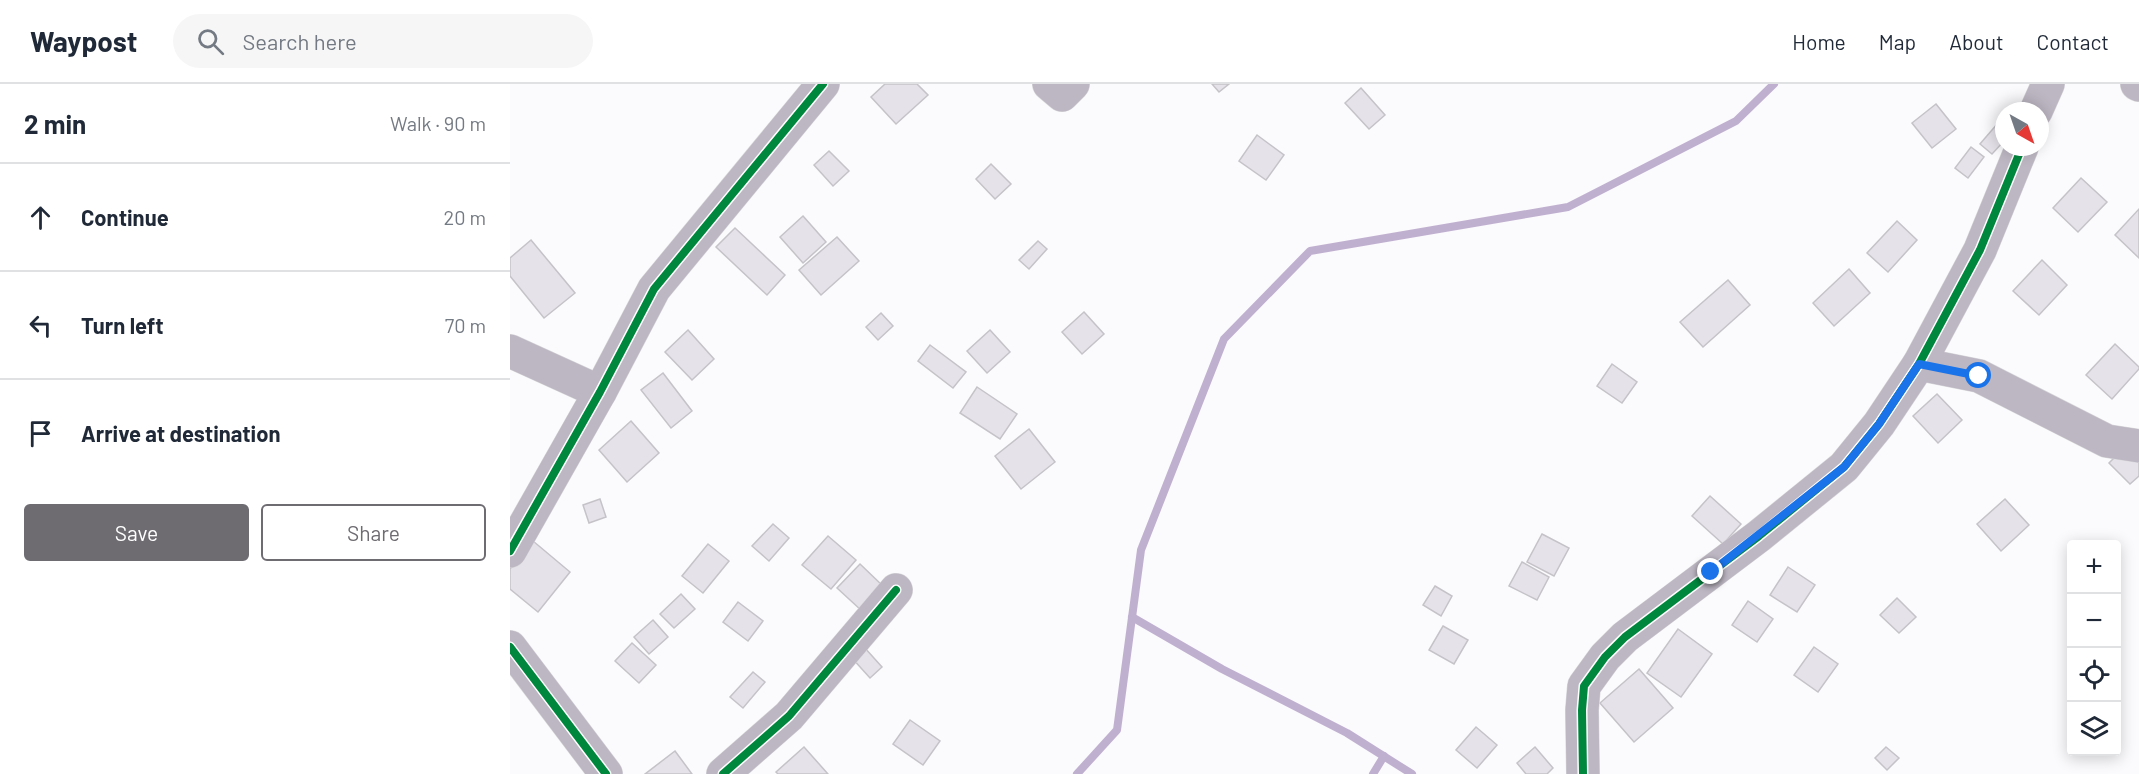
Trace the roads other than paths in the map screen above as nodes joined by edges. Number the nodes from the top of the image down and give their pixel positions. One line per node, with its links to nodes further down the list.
1 (822, 84): 9 (street)
2 (1049, 84): 3 (street)
3 (1072, 84)
4 (2048, 84): 5 (street)
5 (2040, 102)
6 (2018, 156): 8 (street)
7 (510, 351): 9 (street)
8 (1919, 364): 10 (street); 16 (street)
9 (600, 392): 11 (street)
10 (2139, 446)
11 (510, 550)
12 (896, 590): 15 (street)
13 (510, 647): 14 (street)
14 (606, 774)
15 (723, 774)
16 (1583, 774)

